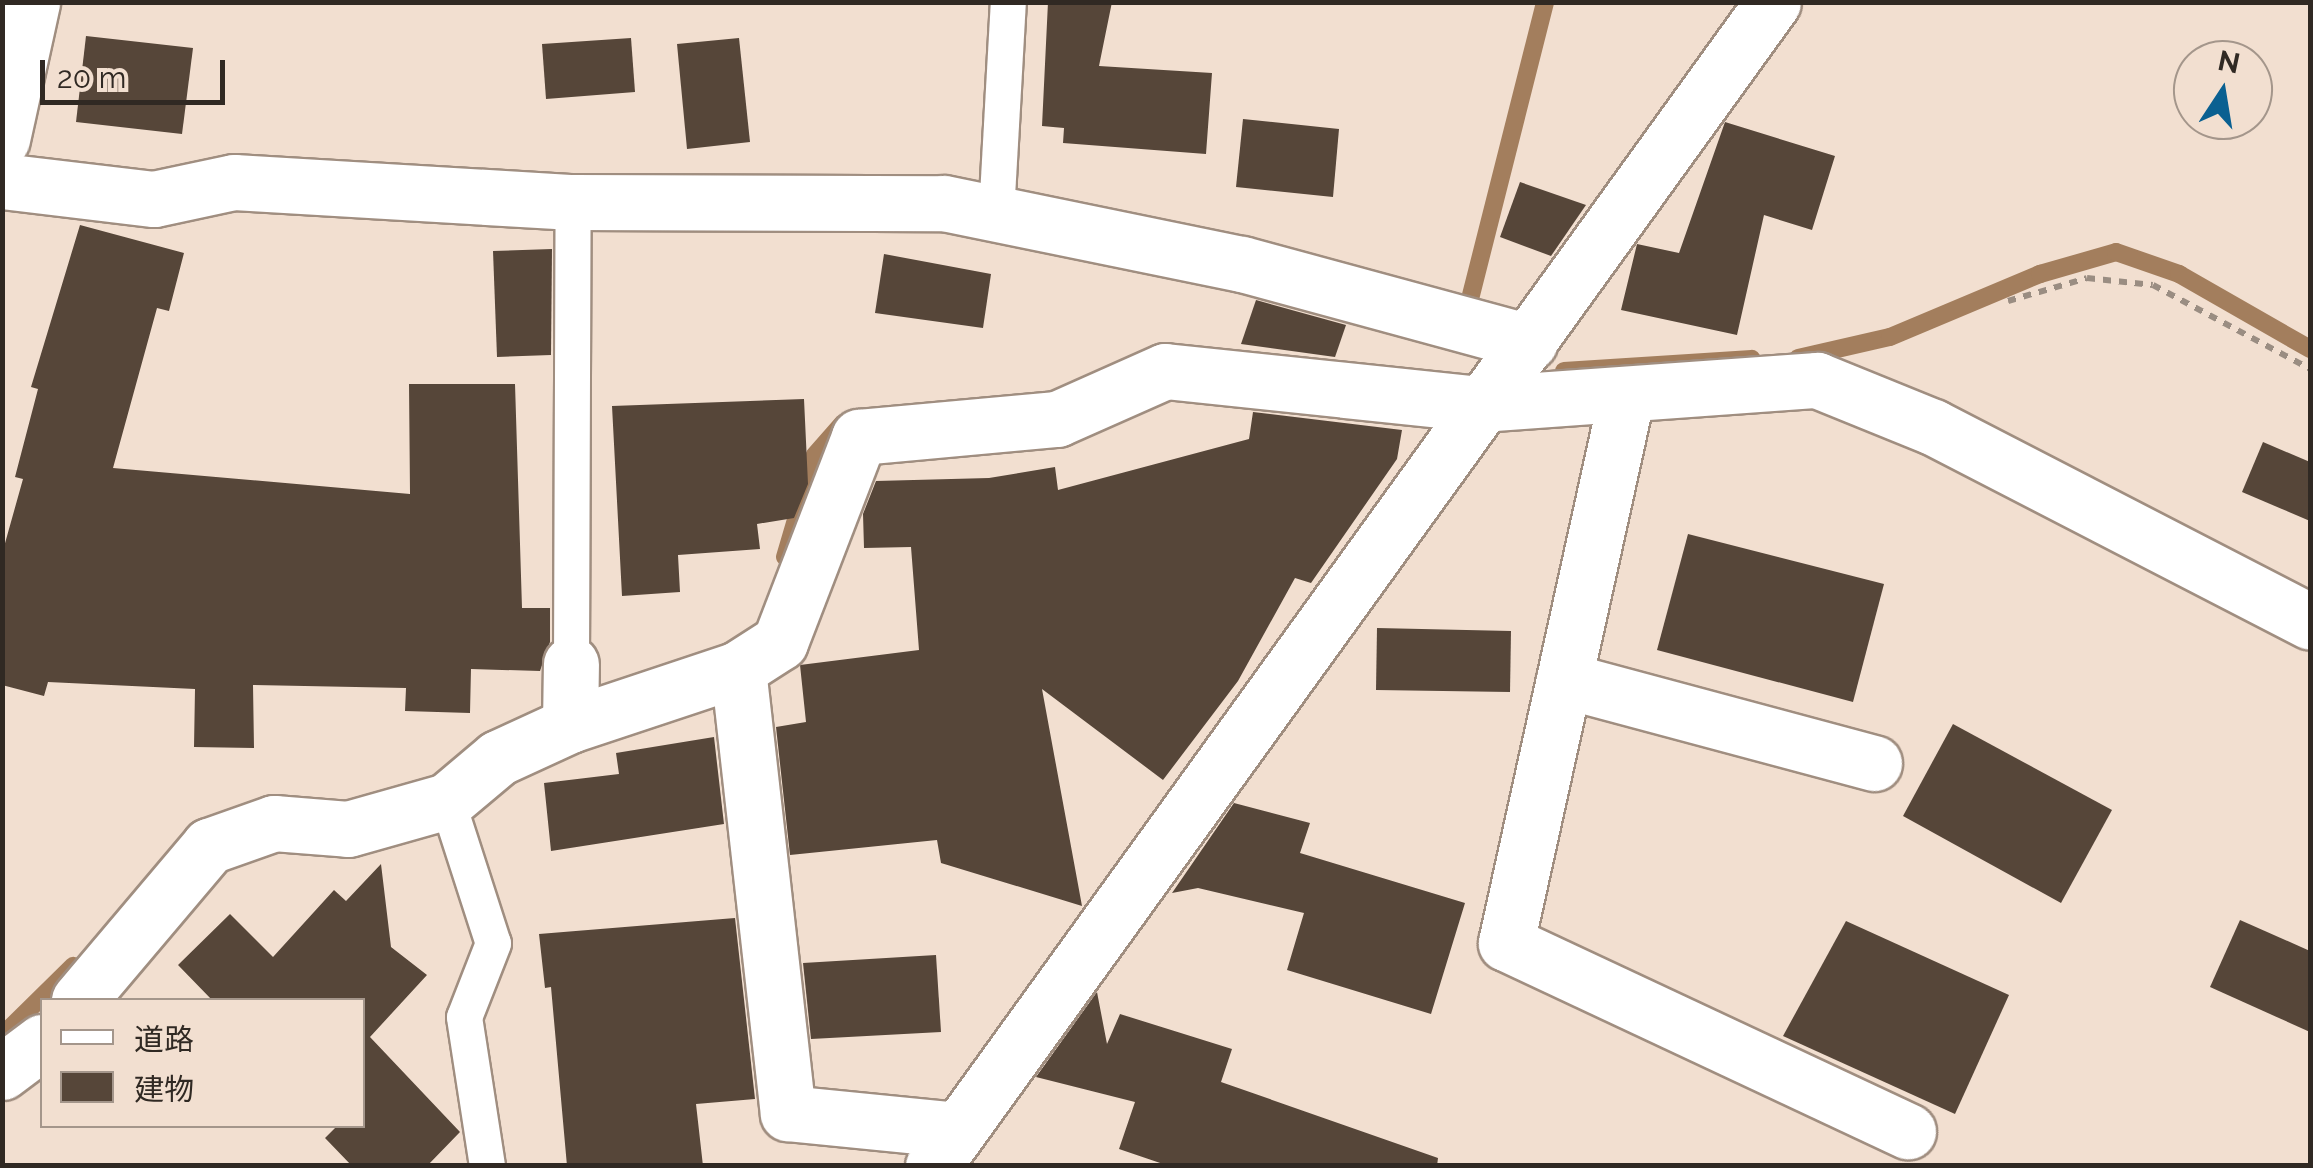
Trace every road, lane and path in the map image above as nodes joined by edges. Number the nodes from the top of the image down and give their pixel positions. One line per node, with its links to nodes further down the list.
1 (32, 2): 4 (street)
2 (1008, 2): 7 (lane)
3 (1773, 2): 9 (street)
4 (2, 139)
5 (2, 181): 6 (street)
6 (573, 202): 7 (street); 14 (lane)
7 (996, 214): 9 (street)
8 (2008, 301): 10 (path)
9 (1530, 342): 12 (street)
10 (2310, 369)
11 (1626, 398): 12 (street); 13 (street); 16 (street)
12 (1481, 402): 15 (street); 24 (street)
13 (2310, 622)
14 (570, 664): 17 (street)
15 (738, 669): 17 (street); 24 (street)
16 (1564, 680): 18 (street); 23 (street)
17 (570, 722): 19 (street)
18 (1874, 763)
19 (446, 802): 20 (street); 25 (lane)
20 (81, 998)
21 (40, 1044): 22 (street)
22 (2, 1072)
23 (1908, 1131)
24 (945, 1148)
25 (487, 1166)

